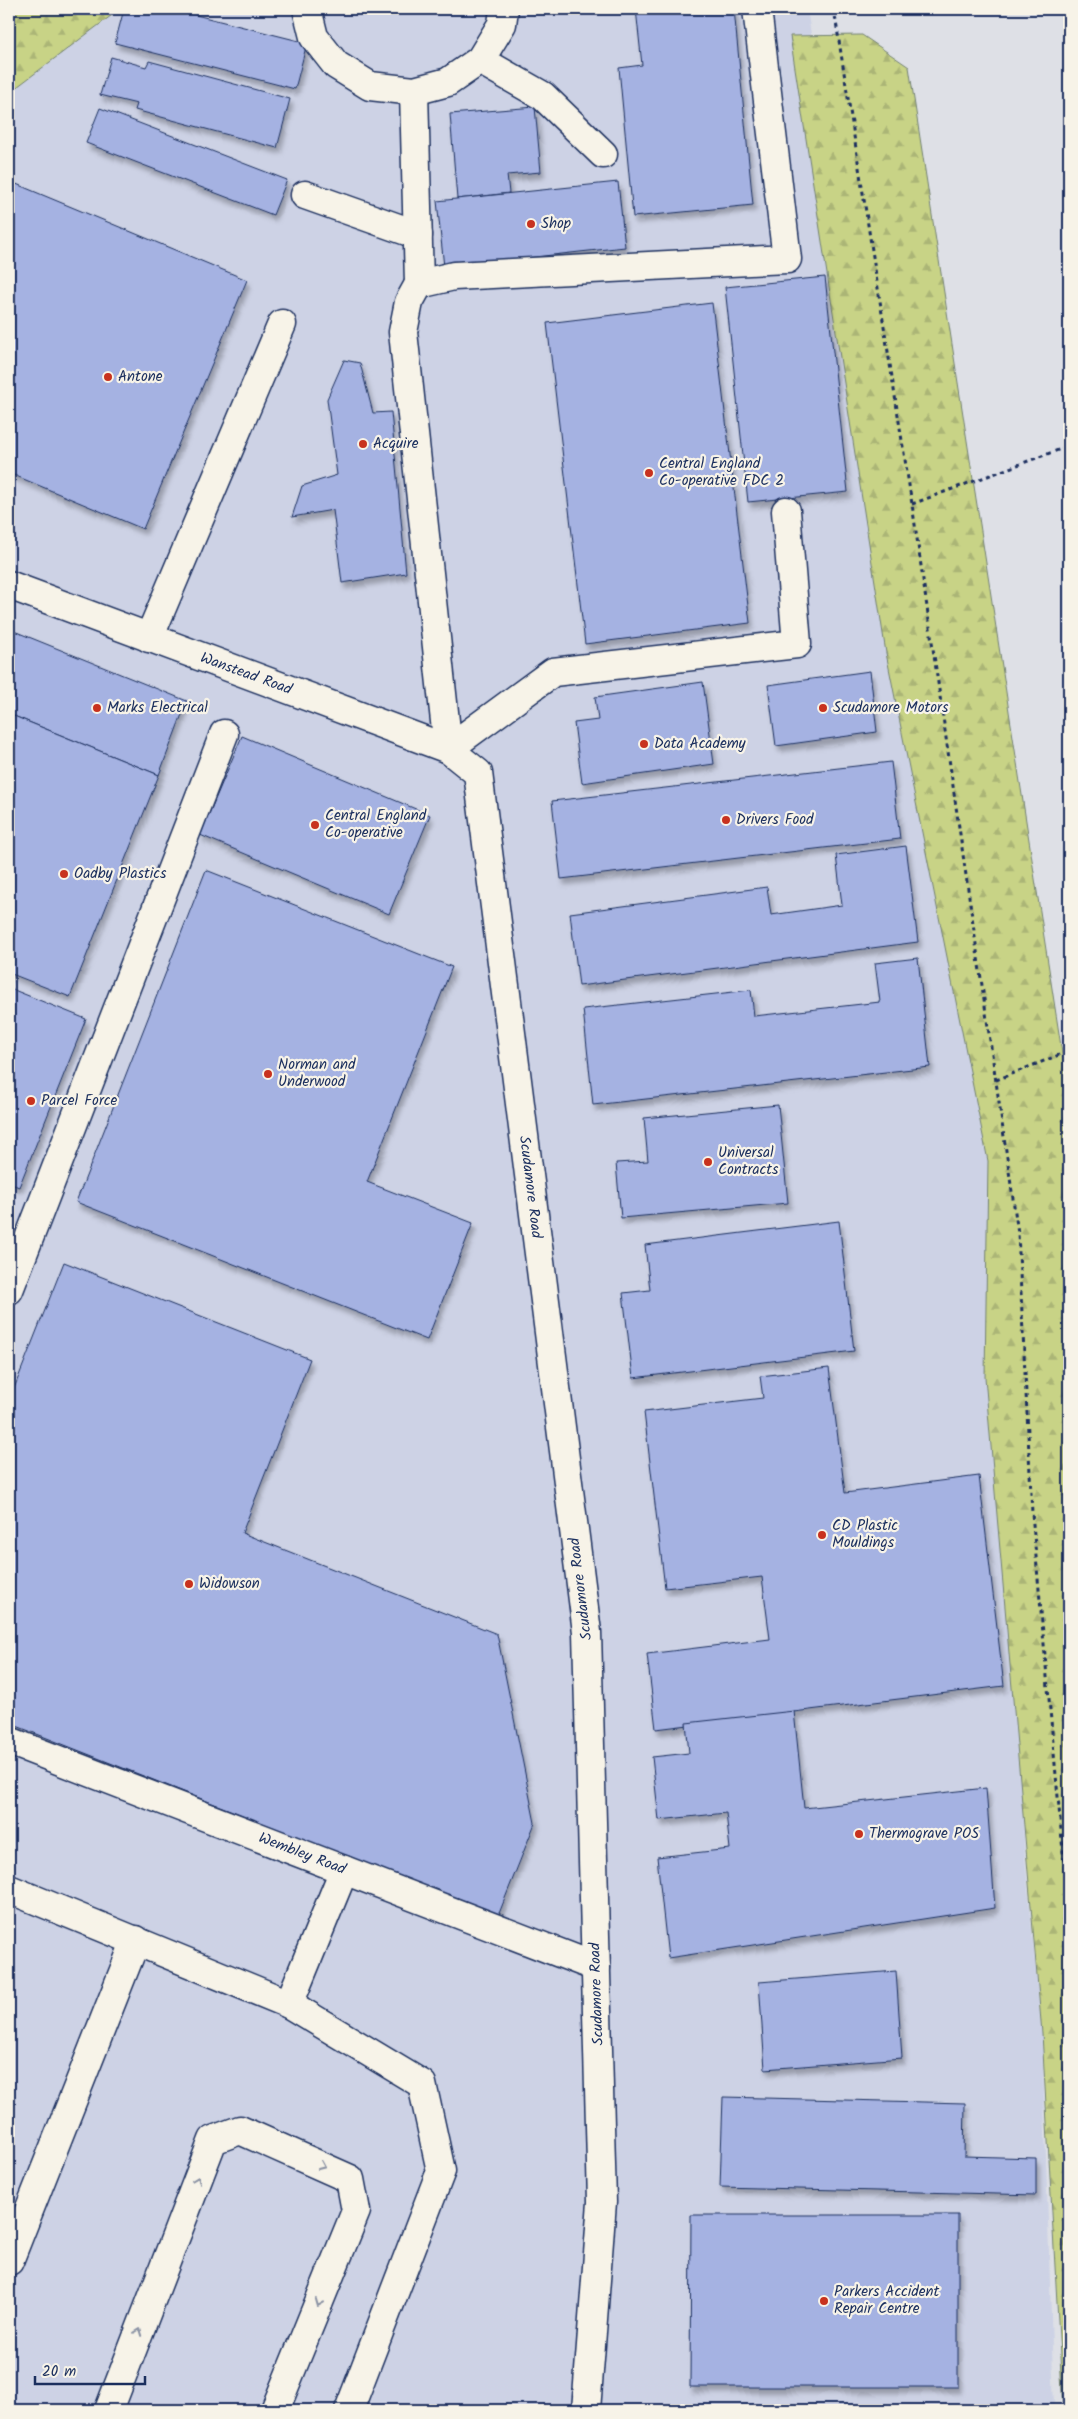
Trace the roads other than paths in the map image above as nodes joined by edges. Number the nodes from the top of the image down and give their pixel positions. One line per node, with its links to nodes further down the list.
1 (307, 9): 5 (street)
2 (504, 9): 4 (street)
3 (757, 9): 9 (street)
4 (480, 60): 5 (street); 6 (street)
5 (414, 92): 8 (street)
6 (602, 154)
7 (305, 195): 8 (street)
8 (418, 235): 9 (street)
9 (418, 284): 15 (street)
10 (282, 324): 13 (street)
11 (786, 511): 15 (street)
12 (9, 585): 13 (street, Wanstead Road)
13 (149, 638): 15 (street, Wanstead Road)
14 (224, 734): 17 (street)
15 (448, 750): 16 (street, Wanstead Road)
16 (478, 773): 22 (street, Scudamore Road)
17 (9, 1290)
18 (9, 1741): 19 (street, Wembley Road)
19 (344, 1870): 22 (street, Wembley Road); 23 (street)
20 (9, 1889): 21 (street)
21 (136, 1940): 23 (street); 24 (street)
22 (596, 1967): 28 (street, Scudamore Road)
23 (290, 2004): 27 (street)
24 (9, 2261)
25 (109, 2410): 26 (street, one-way to 26)
26 (275, 2410)
27 (349, 2410)
28 (591, 2410)

